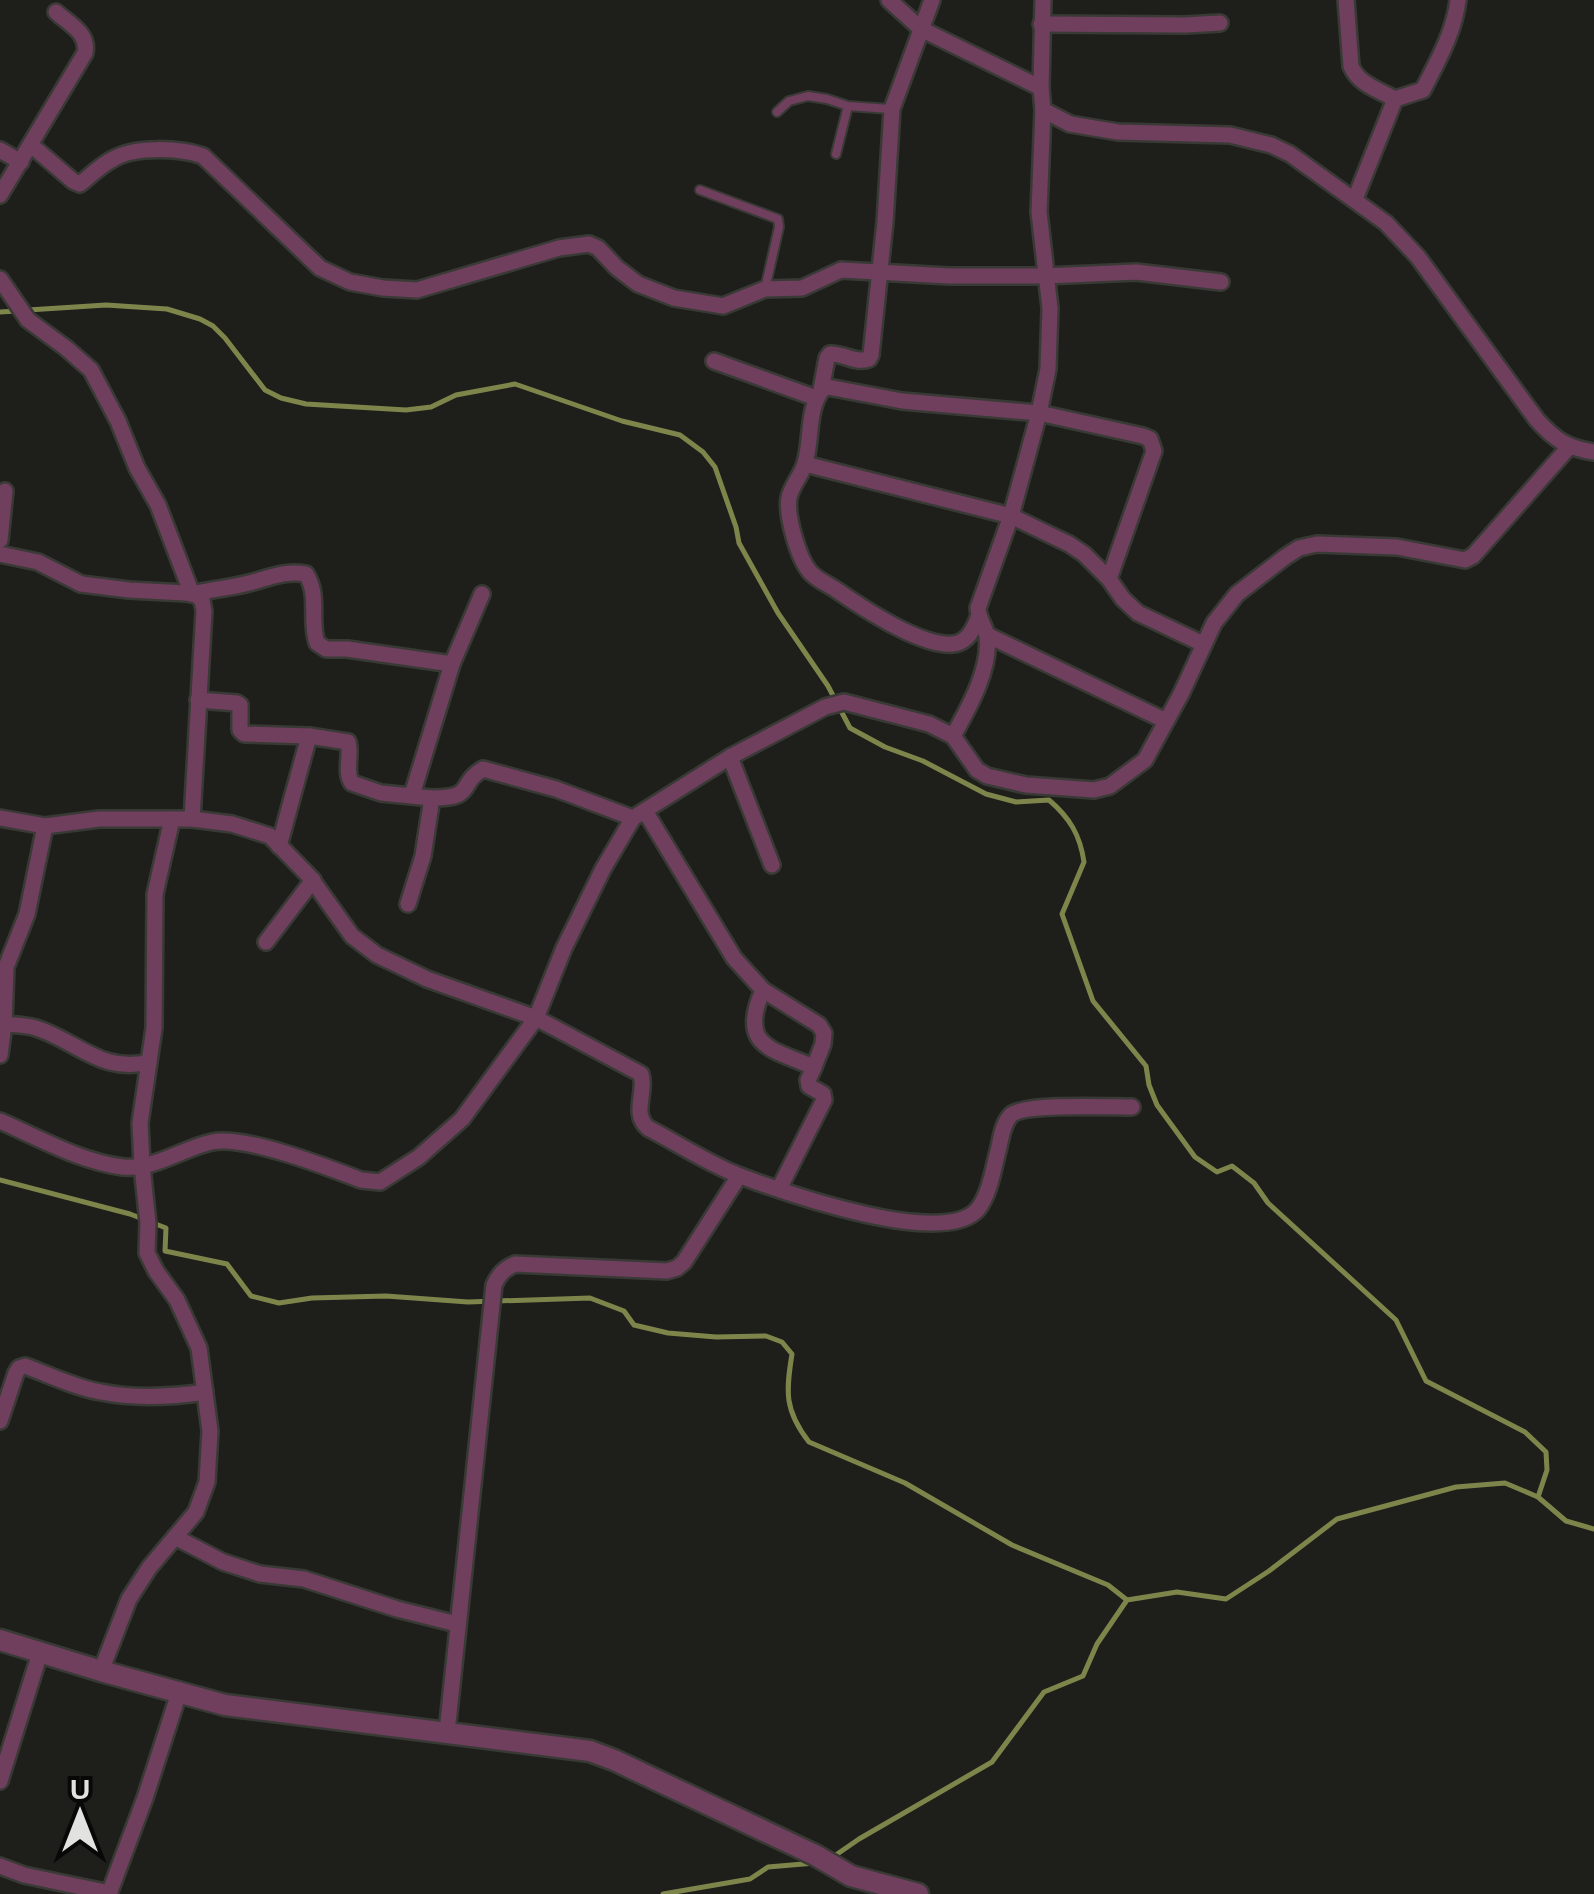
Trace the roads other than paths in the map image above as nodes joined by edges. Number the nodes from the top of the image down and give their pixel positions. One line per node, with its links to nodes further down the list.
1 (889, 0): 9 (street)
2 (932, 0): 9 (street)
3 (1042, 0): 8 (street)
4 (1346, 0): 11 (street)
5 (1458, 0): 11 (street)
6 (56, 12): 16 (street)
7 (1220, 23): 8 (street)
8 (1041, 24): 10 (street)
9 (921, 29): 10 (street); 13 (street)
10 (1040, 88): 14 (street)
11 (1395, 99): 22 (street)
12 (848, 106): 13 (lane); 15 (lane); 18 (lane)
13 (892, 109): 23 (street)
14 (1043, 110): 22 (street); 24 (street)
15 (776, 112)
16 (31, 145): 19 (street); 27 (street)
17 (0, 150): 19 (street)
18 (836, 154)
19 (21, 162): 21 (street)
20 (700, 190): 27 (lane)
21 (0, 195)
22 (1355, 199): 31 (street)
23 (880, 273): 24 (street); 27 (street); 29 (street)
24 (1045, 276): 26 (street); 30 (street)
25 (0, 278): 39 (street)
26 (1222, 282)
27 (765, 289)
28 (714, 361): 29 (street)
29 (819, 394): 30 (street); 33 (street)
30 (1040, 413): 35 (street); 38 (street)
31 (1569, 447): 32 (street); 43 (street)
32 (1594, 452)
33 (805, 464): 35 (street); 41 (street)
34 (5, 491): 36 (street)
35 (1011, 516): 38 (street); 41 (street)
36 (0, 540)
37 (0, 554): 39 (street)
38 (1109, 579): 43 (street)
39 (192, 594): 44 (street); 45 (street)
40 (482, 594): 44 (street)
41 (978, 618): 42 (street)
42 (988, 636): 46 (street); 48 (street)
43 (1203, 644): 46 (street)
44 (452, 664): 50 (street)
45 (198, 700): 47 (street); 55 (street)
46 (1166, 721): 48 (street)
47 (310, 736): 50 (street); 57 (street)
48 (953, 736): 49 (street)
49 (730, 757): 52 (street); 58 (street)
50 (412, 795): 51 (street)
51 (432, 798): 52 (street); 60 (street)
52 (639, 815): 62 (street); 64 (street)
53 (0, 818): 56 (street)
54 (172, 819): 55 (street); 56 (street); 67 (street)
55 (192, 819): 57 (street)
56 (45, 826): 63 (street)
57 (280, 846): 59 (street)
58 (772, 865)
59 (312, 880): 61 (street); 64 (street)
60 (408, 904)
61 (266, 942)
62 (763, 990): 68 (street); 68 (street)
63 (2, 998): 65 (street)
64 (536, 1018): 71 (street); 72 (street)
65 (4, 1024): 66 (street); 67 (street)
66 (0, 1054)
67 (149, 1062): 71 (street)
68 (814, 1068): 73 (street)
69 (1132, 1107): 73 (street)
70 (0, 1121): 71 (street)
71 (142, 1166): 74 (street)
72 (740, 1176): 73 (street); 77 (street)
73 (778, 1189)
74 (205, 1392): 75 (street); 76 (street)
75 (0, 1421)
76 (175, 1536): 77 (street); 80 (street)
77 (458, 1624): 82 (street)
78 (0, 1640): 79 (street)
79 (40, 1653): 80 (street); 83 (street)
80 (101, 1671): 81 (street)
81 (179, 1693): 82 (street); 85 (street)
82 (446, 1732): 86 (street)
83 (0, 1782)
84 (0, 1866): 85 (street)
85 (110, 1893)
86 (918, 1894)

